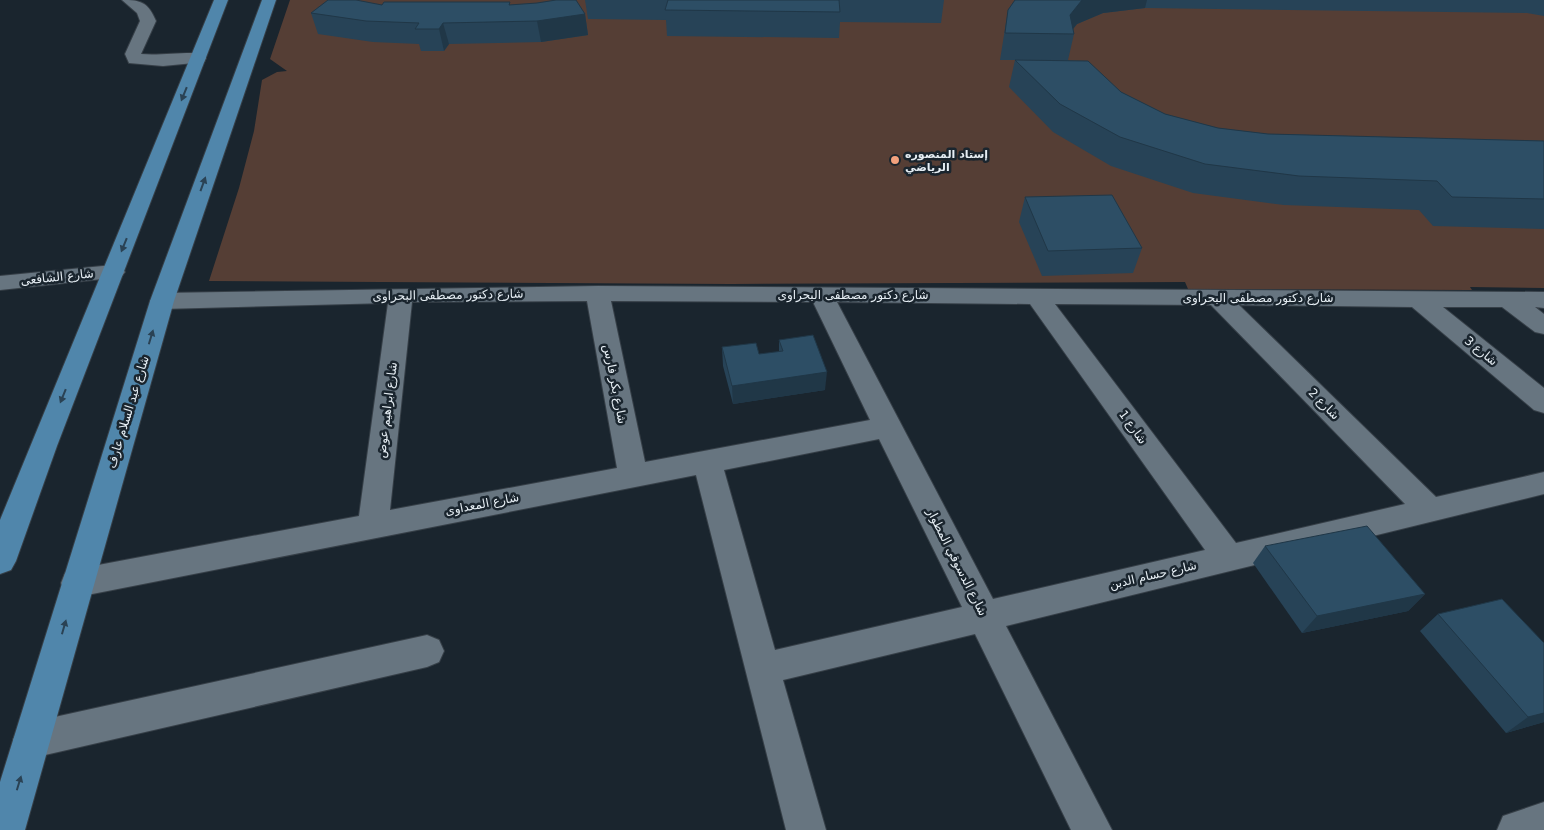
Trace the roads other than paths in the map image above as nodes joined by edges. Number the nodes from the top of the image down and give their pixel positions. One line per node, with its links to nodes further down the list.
1 (129, 0): 4 (street)
2 (221, 0): 4 (main road)
3 (269, 0): 15 (main road, شارع عبد السلام عارف, one-way to 3)
4 (198, 58): 5 (main road, one-way to 5)
5 (113, 272): 6 (street, شارع الشافعى); 23 (main road, one-way to 23)
6 (0, 283)
7 (598, 293): 8 (street, شارع دكتور مصطفى البحراوى); 9 (street, شارع دكتور مصطفى البحراوى); 20 (street, شارع بكر فارس)
8 (401, 295): 15 (street, شارع دكتور مصطفى البحراوى); 24 (street, شارع ابراهيم عوض)
9 (821, 295): 10 (street, شارع دكتور مصطفى البحراوى); 18 (street, شارع الدسوقي المطوار)
10 (1037, 296): 11 (street, شارع دكتور مصطفى البحراوى); 25 (street, شارع 1)
11 (1218, 298): 12 (street, شارع دكتور مصطفى البحراوى); 22 (street, شارع 2)
12 (1418, 300): 13 (street, شارع دكتور مصطفى البحراوى); 17 (street, شارع 3)
13 (1508, 300): 14 (street, شارع دكتور مصطفى البحراوى); 16 (street)
14 (1544, 300)
15 (162, 301): 27 (main road, شارع عبد السلام عارف, one-way to 15)
16 (1544, 326)
17 (1544, 403)
18 (888, 427): 19 (street, شارع المعداوى); 28 (street, شارع الدسوقي المطوار)
19 (707, 462): 20 (street, شارع المعداوى); 30 (street)
20 (633, 476): 24 (street, شارع المعداوى)
21 (1544, 483): 22 (street, شارع حسام الدين)
22 (1429, 509): 25 (street, شارع حسام الدين)
23 (7, 525): 26 (main road)
24 (372, 525): 27 (street, شارع المعداوى)
25 (1228, 557): 28 (street, شارع حسام الدين)
26 (0, 561)
27 (77, 583): 31 (main road, شارع عبد السلام عارف, one-way to 27)
28 (984, 615): 30 (street, شارع حسام الدين); 35 (street, شارع الدسوقي المطوار)
29 (427, 651): 31 (street)
30 (762, 669): 34 (street)
31 (32, 740): 33 (main road, شارع عبد السلام عارف, one-way to 31)
32 (1544, 822): 36 (street)
33 (5, 830)
34 (806, 830)
35 (1092, 830)
36 (1517, 830)

